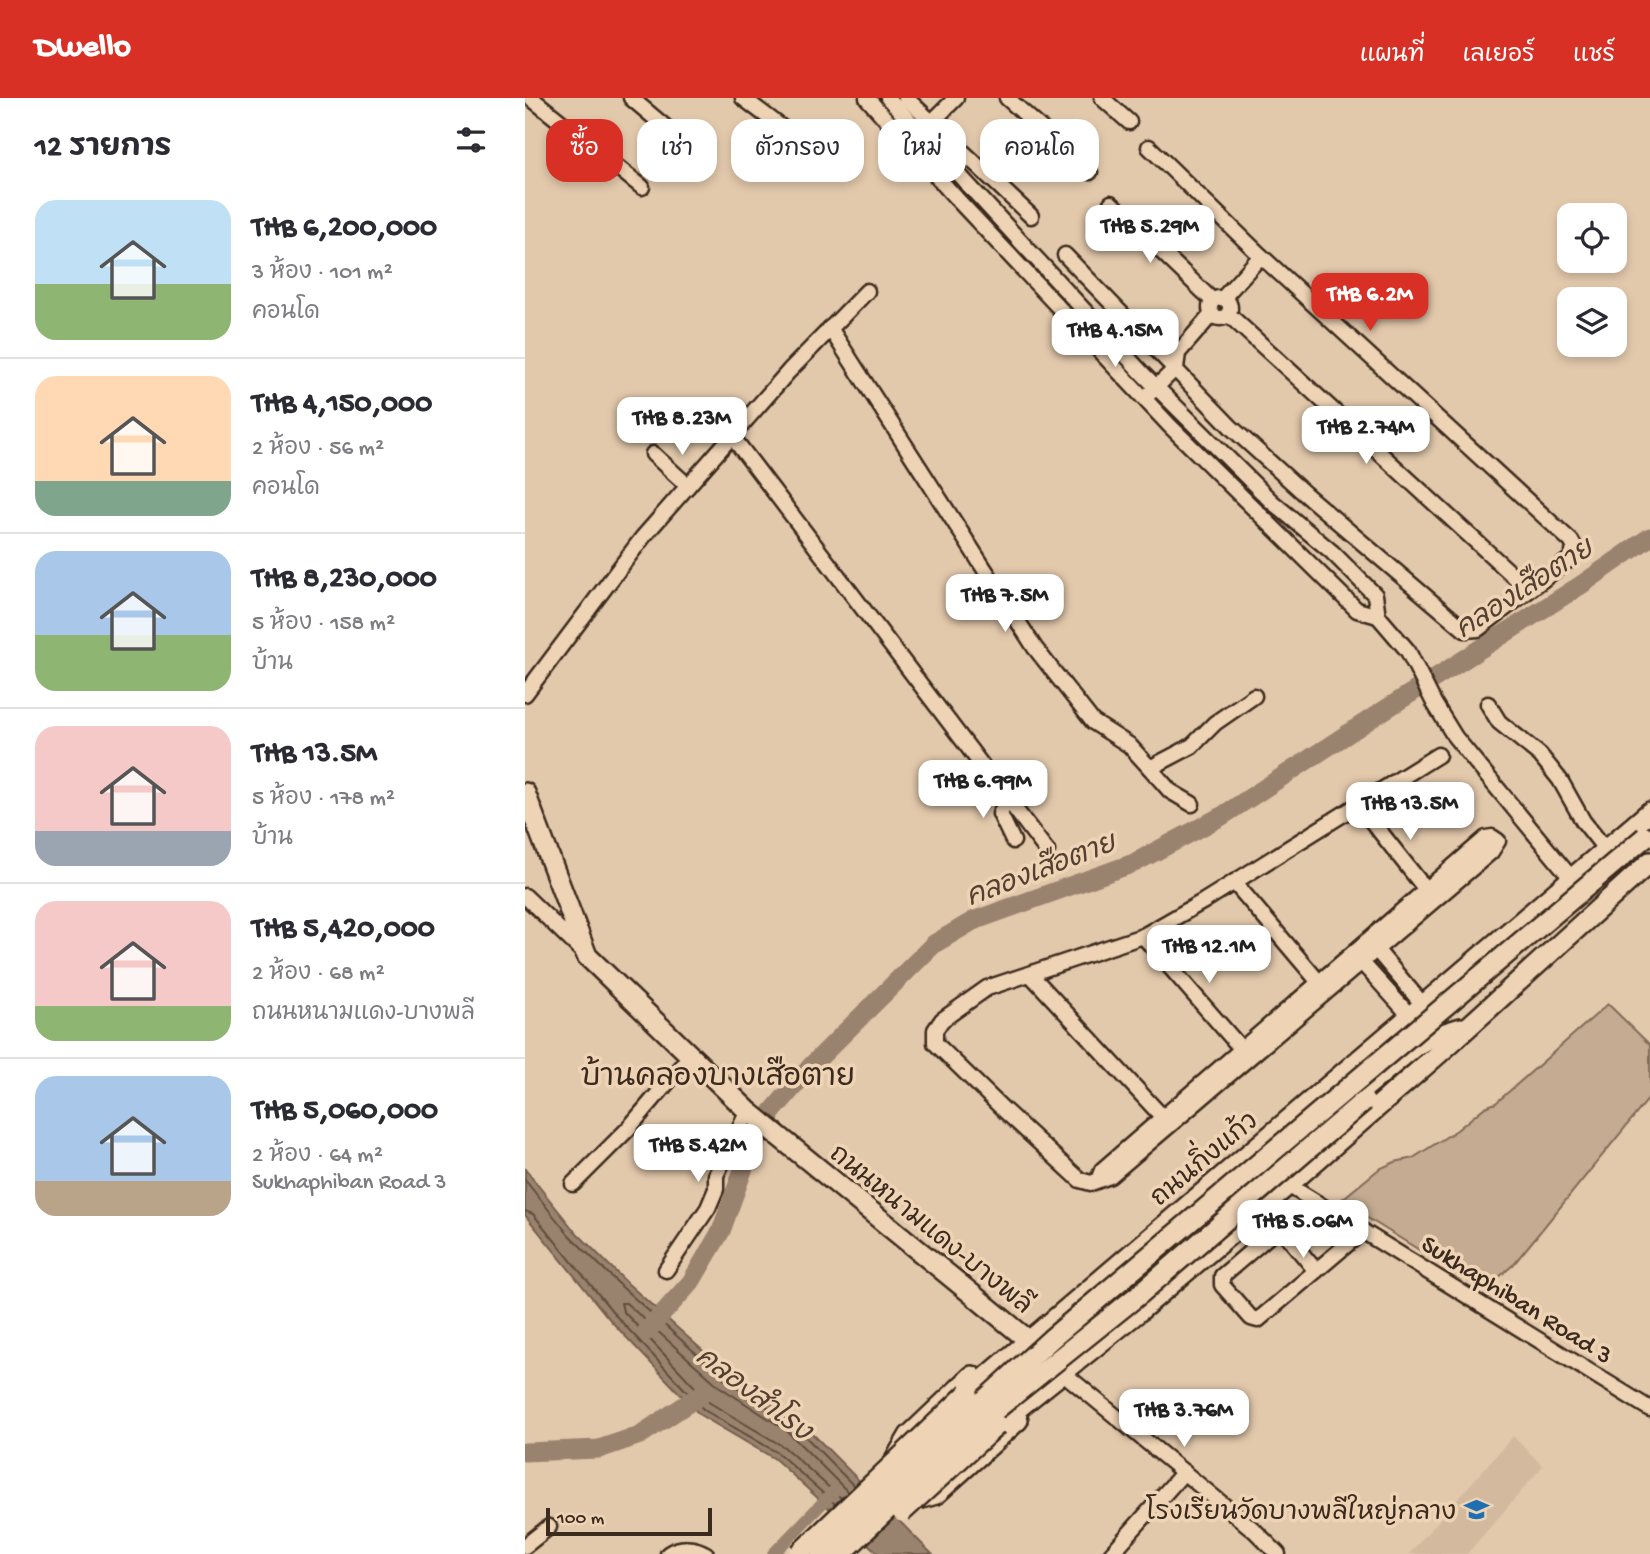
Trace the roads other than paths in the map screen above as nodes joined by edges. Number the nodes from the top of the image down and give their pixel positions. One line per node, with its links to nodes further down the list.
1 (531, 98): 22 (street)
2 (631, 98): 10 (street)
3 (743, 98): 11 (street)
4 (867, 98): 12 (street)
5 (888, 98): 13 (street)
6 (906, 98): 14 (street)
7 (956, 98): 15 (street)
8 (1007, 98): 16 (street)
9 (1102, 98): 17 (street)
10 (656, 119)
11 (771, 119)
12 (886, 119)
13 (908, 119)
14 (929, 119)
15 (935, 119)
16 (1031, 119)
17 (1129, 122)
18 (1149, 147): 26 (street)
19 (966, 154): 24 (street)
20 (942, 182): 32 (street)
21 (965, 182): 32 (street)
22 (642, 187)
23 (1111, 203): 28 (street)
24 (1031, 216)
25 (1065, 255): 30 (street)
26 (1261, 256): 28 (street); 40 (street)
27 (867, 291): 29 (street)
28 (1216, 304): 30 (street); 40 (street)
29 (830, 328): 35 (street); 46 (street)
30 (1171, 354): 31 (street); 32 (street)
31 (1176, 368): 33 (street); 40 (street)
32 (1137, 379): 33 (street); 34 (street)
33 (1157, 388): 34 (street); 38 (street)
34 (1145, 398): 39 (street)
35 (731, 435): 37 (street); 48 (street)
36 (653, 454): 37 (street)
37 (688, 486): 42 (street)
38 (1321, 544): 39 (street); 41 (street)
39 (1305, 558): 41 (street)
40 (1529, 590)
41 (1377, 616): 57 (street)
42 (525, 694)
43 (1254, 696): 46 (street)
44 (1487, 704): 54 (street)
45 (1438, 755): 50 (street)
46 (1150, 768): 49 (street)
47 (525, 793): 63 (main road, ถนนหนามแดง-บางพลี)
48 (1007, 799): 53 (street); 55 (street)
49 (1192, 804)
50 (1359, 805): 58 (street); 59 (street)
51 (1650, 812): 54 (main road, ถนนกิ่งแก้ว)
52 (1648, 834): 93 (main road, bridge)
53 (1013, 841)
54 (1606, 850): 57 (main road, ถนนกิ่งแก้ว)
55 (1047, 851)
56 (1650, 862): 70 (main road)
57 (1572, 879): 69 (main road, ถนนกิ่งแก้ว)
58 (1234, 882): 61 (street); 68 (street)
59 (1431, 895): 59 (street); 62 (street)
60 (525, 896): 63 (street, ถนนหนามแดง-บางพลี)
61 (1143, 936): 66 (street); 72 (street)
62 (1372, 944): 64 (street); 65 (street)
63 (587, 956): 73 (main road, ถนนหนามแดง-บางพลี)
64 (1358, 957): 67 (street); 68 (street)
65 (1391, 968): 67 (street); 69 (street)
66 (1030, 974): 75 (street); 75 (street)
67 (1378, 978): 69 (street)
68 (1322, 987): 72 (street)
69 (1417, 1012): 81 (main road, ถนนกิ่งแก้ว)
70 (1468, 1026): 71 (main road); 77 (main road)
71 (1442, 1034): 82 (main road); 94 (main road, bridge)
72 (1244, 1053): 75 (street)
73 (690, 1056): 74 (main road, ถนนหนามแดง-บางพลี); 76 (street)
74 (752, 1115): 79 (street); 81 (main road, ถนนหนามแดง-บางพลี)
75 (1167, 1121)
76 (573, 1184)
77 (1288, 1185): 78 (street, Sukhaphiban Road 3); 84 (main road)
78 (1363, 1231): 80 (street); 85 (street, Sukhaphiban Road 3)
79 (667, 1270)
80 (1316, 1271): 80 (street)
81 (1028, 1340): 82 (street); 83 (main road, ถนนกิ่งแก้ว)
82 (1047, 1353): 86 (main road)
83 (1011, 1354): 84 (main road); 92 (main road, ถนนกิ่งแก้ว, bridge)
84 (1055, 1378): 86 (main road); 87 (street)
85 (1649, 1406)
86 (1004, 1418): 95 (main road, bridge)
87 (1184, 1472): 96 (street); 97 (street)
88 (549, 1527): 89 (street)
89 (525, 1546)
90 (669, 1554): 91 (street)
91 (706, 1554)
92 (799, 1554)
93 (821, 1554)
94 (841, 1554)
95 (857, 1554)
96 (1111, 1554)
97 (1278, 1554)

